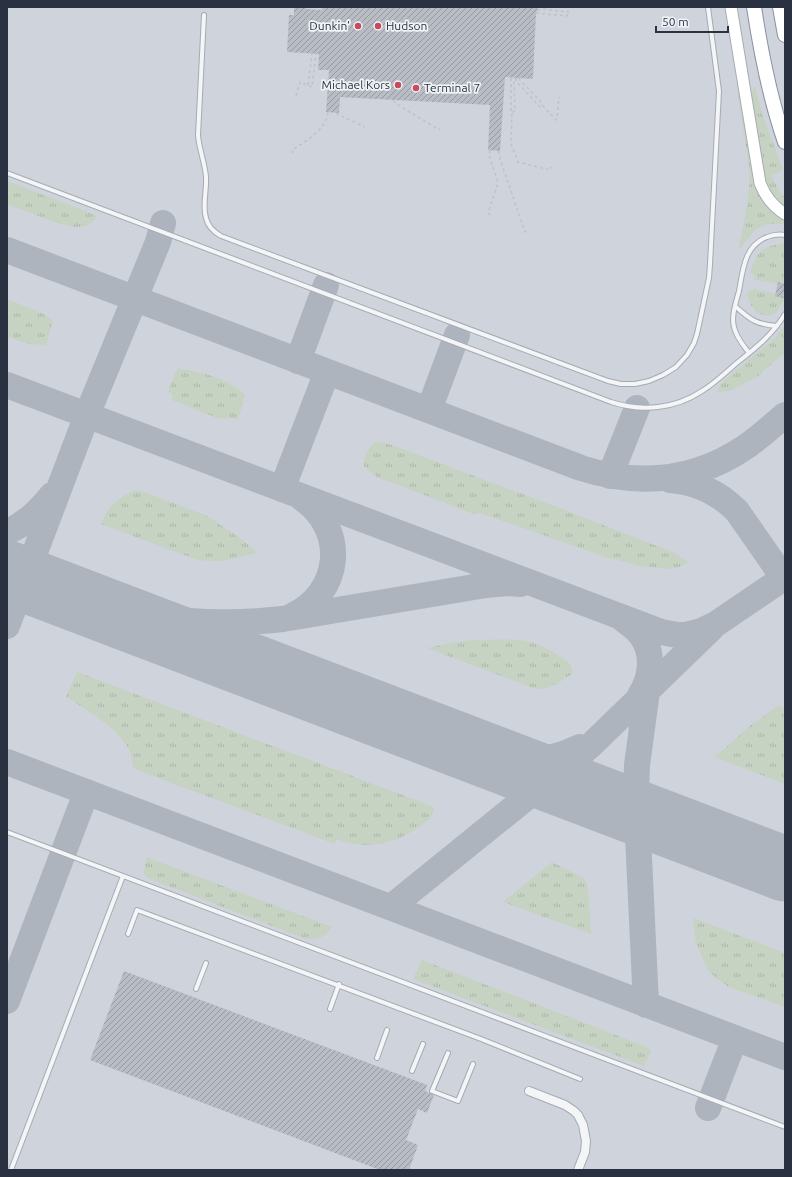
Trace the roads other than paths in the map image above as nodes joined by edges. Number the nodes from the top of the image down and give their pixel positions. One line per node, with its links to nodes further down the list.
1 (708, 7): 6 (lane)
2 (731, 7): 11 (street)
3 (750, 7): 8 (highway)
4 (754, 7): 8 (highway)
5 (780, 7): 7 (highway)
6 (204, 15)
7 (785, 35)
8 (759, 36): 9 (highway)
9 (785, 142)
10 (7, 173): 16 (lane)
11 (785, 214)
12 (785, 235): 13 (lane)
13 (735, 306): 15 (lane); 16 (lane)
14 (785, 314): 15 (lane)
15 (777, 326): 16 (lane)
16 (749, 353)
17 (7, 832): 18 (lane)
18 (123, 876): 32 (lane); 33 (lane)
19 (128, 934): 21 (lane)
20 (206, 963): 22 (lane)
21 (339, 984): 23 (lane); 30 (lane)
22 (196, 990)
23 (330, 1009)
24 (387, 1030): 27 (lane)
25 (423, 1044): 29 (lane)
26 (448, 1053): 28 (lane)
27 (377, 1058)
28 (473, 1064)
29 (412, 1071)
30 (580, 1079)
31 (529, 1091): 34 (street)
32 (785, 1127)
33 (11, 1170)
34 (578, 1170)

